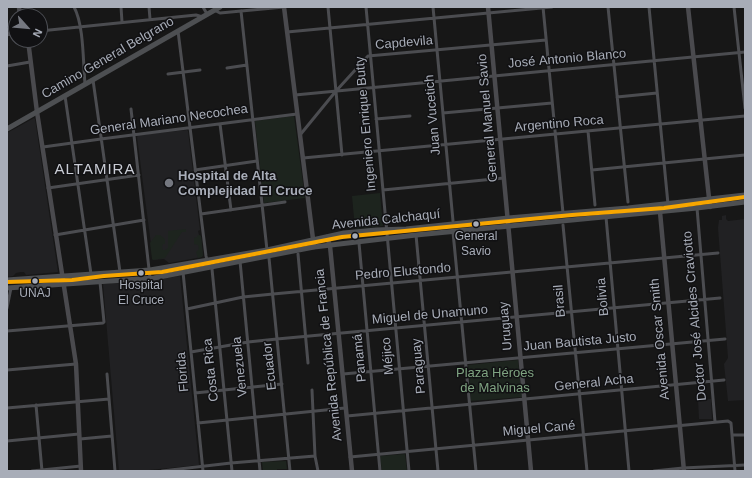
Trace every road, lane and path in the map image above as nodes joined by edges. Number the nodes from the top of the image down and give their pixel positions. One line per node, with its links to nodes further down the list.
1 (74, 7): 27 (street)
2 (121, 7): 24 (street)
3 (149, 7): 22 (street)
4 (203, 7): 20 (street)
5 (220, 7): 17 (main road, Camino General Belgrano)
6 (284, 7): 18 (street); 31 (main road)
7 (328, 7): 28 (street)
8 (366, 7): 26 (street, Ingeniero Enrique Butty)
9 (433, 7): 23 (street, Juan Vucetich)
10 (488, 7): 19 (main road, General Manuel Savio)
11 (543, 7): 12 (street); 19 (street); 32 (street)
12 (552, 7)
13 (608, 7): 43 (street)
14 (649, 7): 40 (street)
15 (688, 7): 39 (main road)
16 (734, 7): 36 (street)
17 (214, 10): 18 (street); 20 (main road, Camino General Belgrano)
18 (241, 11): 42 (street)
19 (488, 13): 23 (street); 33 (main road, General Manuel Savio)
20 (205, 15): 21 (street); 25 (main road, Camino General Belgrano)
21 (190, 16): 22 (street); 25 (street)
22 (150, 19): 24 (street)
23 (434, 19): 26 (street); 35 (street, Juan Vucetich)
24 (122, 22): 27 (street)
25 (192, 23): 30 (main road, Camino General Belgrano)
26 (367, 24): 28 (street); 38 (street, Ingeniero Enrique Butty)
27 (80, 27): 29 (street); 53 (street)
28 (330, 28): 31 (street); 55 (street)
29 (48, 30)
30 (178, 31): 48 (street); 51 (main road, Camino General Belgrano)
31 (287, 32): 57 (main road)
32 (546, 40): 33 (street, Capdevila); 47 (street)
33 (492, 45): 35 (street, Capdevila); 50 (main road, General Manuel Savio)
34 (29, 48): 41 (main road)
35 (437, 50): 38 (street, Capdevila); 52 (street, Juan Vucetich)
36 (740, 52): 37 (street, José Antonio Blanco); 39 (street, José Antonio Blanco); 62 (street)
37 (745, 52)
38 (370, 56): 54 (street, Ingeniero Enrique Butty); 55 (street, Capdevila)
39 (694, 58): 40 (street, José Antonio Blanco); 71 (main road)
40 (654, 61): 43 (street, José Antonio Blanco); 56 (street)
41 (30, 62): 44 (street); 64 (main road)
42 (248, 65): 45 (street); 69 (street)
43 (614, 65): 47 (street, José Antonio Blanco); 59 (street)
44 (7, 66)
45 (227, 68)
46 (200, 70): 48 (street)
47 (549, 71): 50 (street, José Antonio Blanco); 60 (street)
48 (183, 72): 49 (street); 74 (street)
49 (168, 74)
50 (495, 76): 52 (street, José Antonio Blanco); 61 (main road, General Manuel Savio)
51 (93, 80): 53 (main road, Camino General Belgrano); 81 (street)
52 (440, 81): 54 (street, José Antonio Blanco); 65 (street, Juan Vucetich)
53 (85, 84): 58 (main road, Camino General Belgrano)
54 (373, 88): 55 (street, José Antonio Blanco); 70 (street, Ingeniero Enrique Butty)
55 (336, 91): 57 (street, José Antonio Blanco); 80 (street, Capdevila); 87 (street)
56 (657, 93): 59 (street); 73 (street)
57 (295, 95): 66 (main road)
58 (65, 96): 64 (main road, Camino General Belgrano); 83 (street)
59 (617, 96): 76 (street)
60 (552, 103): 61 (street); 79 (street)
61 (498, 108): 65 (street); 82 (main road, General Manuel Savio)
62 (745, 108)
63 (131, 109): 78 (street)
64 (37, 112): 75 (main road, Camino General Belgrano); 85 (main road)
65 (443, 113): 84 (street, Juan Vucetich)
66 (297, 114): 69 (street, General Mariano Necochea); 80 (main road)
67 (410, 116): 70 (street)
68 (745, 116): 71 (street, Argentino Roca)
69 (253, 119): 72 (street, General Mariano Necochea); 91 (street)
70 (376, 119): 86 (street, Ingeniero Enrique Butty)
71 (700, 120): 73 (street, Argentino Roca); 90 (main road)
72 (220, 124): 74 (street, General Mariano Necochea); 93 (street)
73 (660, 124): 76 (street, Argentino Roca); 92 (street)
74 (190, 127): 78 (street, General Mariano Necochea); 95 (street)
75 (7, 128)
76 (620, 128): 77 (street, Argentino Roca); 94 (street)
77 (588, 131): 79 (street, Argentino Roca); 96 (street)
78 (134, 134): 81 (street, General Mariano Necochea); 97 (street)
79 (555, 134): 82 (street, Argentino Roca); 119 (street)
80 (300, 135): 89 (main road)
81 (101, 138): 83 (street, General Mariano Necochea); 99 (street)
82 (500, 139): 84 (street, Argentino Roca); 98 (main road, General Manuel Savio)
83 (72, 143): 85 (street, General Mariano Necochea); 100 (street)
84 (446, 144): 86 (street, Argentino Roca); 101 (street, Juan Vucetich)
85 (43, 147): 102 (main road)
86 (379, 151): 87 (street, Argentino Roca); 103 (street, Ingeniero Enrique Butty)
87 (342, 155): 89 (street, Argentino Roca)
88 (745, 156): 90 (street)
89 (302, 158): 135 (main road)
90 (704, 160): 92 (street); 106 (main road)
91 (257, 161): 93 (street); 114 (street)
92 (664, 163): 94 (street); 111 (street)
93 (225, 166): 95 (street); 118 (street)
94 (624, 167): 96 (street); 108 (street)
95 (195, 170): 120 (street)
96 (592, 170): 112 (street)
97 (139, 175): 99 (street); 123 (street)
98 (504, 178): 101 (street); 122 (main road, General Manuel Savio)
99 (107, 180): 100 (street); 126 (street)
100 (78, 184): 102 (street); 129 (street)
101 (450, 184): 103 (street); 124 (street, Juan Vucetich)
102 (48, 188): 131 (main road)
103 (383, 190): 128 (street, Ingeniero Enrique Butty)
104 (745, 194): 105 (main road, Avenida Calchaquí)
105 (723, 198): 106 (main road, Avenida Calchaquí); 113 (main road)
106 (708, 200): 109 (main road, Avenida Calchaquí); 115 (main road)
107 (286, 202): 114 (street)
108 (628, 202)
109 (689, 202): 111 (main road, Avenida Calchaquí); 116 (main road)
110 (745, 202): 113 (main road, Avenida Calchaquí)
111 (668, 204): 116 (main road, Avenida Calchaquí)
112 (595, 205)
113 (724, 205): 115 (main road, Avenida Calchaquí)
114 (262, 206): 118 (street); 139 (street)
115 (710, 206): 117 (main road, Avenida Calchaquí)
116 (659, 208): 117 (main road, Avenida Calchaquí); 119 (main road, Avenida Calchaquí); 121 (main road, Avenida Calchaquí); 144 (main road, Avenida Oscar Smith)
117 (697, 208): 142 (street, Doctor José Alcides Craviotto)
118 (230, 210): 120 (street)
119 (563, 212): 122 (main road, Avenida Calchaquí)
120 (201, 214): 145 (street)
121 (606, 217): 127 (main road, Avenida Calchaquí); 147 (street, Bolivia)
122 (508, 218): 127 (main road, General Manuel Savio); 128 (main road, Avenida Calchaquí)
123 (144, 220): 126 (street); 150 (street)
124 (453, 221)
125 (563, 225): 149 (street, Brasil)
126 (114, 226): 129 (street); 151 (street)
127 (509, 226): 130 (main road, Avenida Calchaquí); 153 (main road, Uruguay)
128 (386, 229): 133 (main road, Avenida Calchaquí); 134 (street, Ingeniero Enrique Butty)
129 (85, 230): 131 (street); 154 (street)
130 (453, 232): 132 (main road, Avenida Calchaquí); 155 (street)
131 (55, 235): 158 (main road)
132 (416, 235): 134 (main road, Avenida Calchaquí); 159 (street, Paraguay)
133 (327, 237): 135 (main road, Avenida Calchaquí); 137 (main road, Avenida República de Francia)
134 (387, 239): 136 (main road, Avenida Calchaquí); 161 (street, Méjico)
135 (313, 241): 138 (main road); 139 (main road, Avenida Calchaquí)
136 (359, 243): 137 (main road, Avenida Calchaquí); 162 (street, Panamá)
137 (330, 246): 138 (main road, Avenida Calchaquí); 164 (main road, Avenida República de Francia)
138 (314, 247): 146 (main road, Avenida Calchaquí)
139 (267, 250): 145 (main road, Avenida Calchaquí)
140 (718, 253): 142 (street, Pedro Elustondo)
141 (298, 254): 165 (street)
142 (700, 254): 144 (street, Pedro Elustondo); 169 (street, Doctor José Alcides Craviotto)
143 (269, 258): 166 (street, Ecuador)
144 (664, 258): 147 (street, Pedro Elustondo); 170 (main road, Avenida Oscar Smith)
145 (206, 260): 148 (street, Costa Rica); 150 (main road, Avenida Calchaquí)
146 (240, 262): 148 (main road, Avenida Calchaquí); 167 (street, Venezuela)
147 (611, 262): 149 (street, Pedro Elustondo); 173 (street, Bolivia)
148 (210, 267): 152 (main road, Avenida Calchaquí); 171 (street, Costa Rica)
149 (567, 267): 153 (street, Pedro Elustondo); 175 (street, Brasil)
150 (150, 270): 151 (main road, Avenida Calchaquí); 156 (street)
151 (120, 272): 154 (main road, Avenida Calchaquí)
152 (183, 272): 156 (main road, Avenida Calchaquí); 174 (street, Florida)
153 (513, 272): 155 (street, Pedro Elustondo); 176 (main road, Uruguay)
154 (91, 274): 158 (main road, Avenida Calchaquí)
155 (458, 277): 159 (street, Pedro Elustondo); 177 (street)
156 (150, 278): 160 (main road, Avenida Calchaquí)
157 (7, 280): 158 (main road, Avenida Calchaquí)
158 (63, 280): 160 (main road, Avenida Calchaquí); 163 (main road, Avenida Calchaquí); 179 (main road)
159 (421, 280): 161 (street, Pedro Elustondo); 178 (street, Paraguay)
160 (100, 282): 179 (street)
161 (392, 283): 162 (street, Pedro Elustondo); 180 (street, Méjico)
162 (363, 286): 164 (street, Pedro Elustondo); 181 (street, Panamá)
163 (9, 288): 172 (street)
164 (334, 288): 165 (street, Pedro Elustondo); 183 (main road, Avenida República de Francia)
165 (302, 291): 166 (street, Pedro Elustondo); 184 (street)
166 (273, 294): 167 (street, Pedro Elustondo); 186 (street, Ecuador)
167 (243, 297): 171 (street, Pedro Elustondo); 188 (street, Venezuela)
168 (720, 298): 169 (street, Miguel de Unamuno)
169 (705, 299): 170 (street, Miguel de Unamuno); 187 (street, Doctor José Alcides Craviotto)
170 (668, 302): 173 (street, Miguel de Unamuno); 189 (main road, Avenida Oscar Smith)
171 (215, 303): 174 (street, Pedro Elustondo); 190 (street, Costa Rica)
172 (7, 308)
173 (614, 308): 175 (street, Miguel de Unamuno); 191 (street, Bolivia)
174 (187, 309): 192 (street, Florida)
175 (571, 312): 176 (street, Miguel de Unamuno); 193 (street, Brasil)
176 (517, 317): 177 (street, Miguel de Unamuno); 194 (main road, Uruguay)
177 (462, 322): 178 (street, Miguel de Unamuno); 196 (street)
178 (425, 325): 180 (street, Miguel de Unamuno); 198 (street, Paraguay)
179 (70, 326): 182 (street); 197 (main road)
180 (396, 328): 181 (street, Miguel de Unamuno); 199 (street, Méjico)
181 (367, 330): 183 (street, Miguel de Unamuno); 201 (street, Panamá)
182 (7, 332)
183 (338, 333): 184 (street, Miguel de Unamuno); 203 (main road, Avenida República de Francia)
184 (306, 336): 186 (street, Miguel de Unamuno); 195 (street)
185 (725, 338): 187 (street, Juan Bautista Justo)
186 (277, 339): 188 (street, Miguel de Unamuno); 206 (street, Ecuador)
187 (708, 340): 189 (street, Juan Bautista Justo); 205 (street, Doctor José Alcides Craviotto)
188 (248, 342): 190 (street, Miguel de Unamuno); 208 (street, Venezuela)
189 (672, 343): 191 (street, Juan Bautista Justo); 207 (main road, Avenida Oscar Smith)
190 (219, 347): 192 (street, Miguel de Unamuno); 209 (street, Costa Rica)
191 (618, 348): 193 (street, Juan Bautista Justo); 211 (street, Bolivia)
192 (191, 352): 212 (street, Florida)
193 (575, 352): 194 (street, Juan Bautista Justo); 213 (street, Brasil)
194 (520, 358): 196 (street, Juan Bautista Justo); 216 (main road, Uruguay)
195 (308, 363)
196 (466, 363): 198 (street, Juan Bautista Justo); 217 (street)
197 (76, 364): 200 (street); 215 (main road)
198 (429, 366): 199 (street, Juan Bautista Justo); 221 (street, Paraguay)
199 (400, 369): 201 (street, Juan Bautista Justo); 222 (street, Méjico)
200 (7, 370)
201 (371, 372): 203 (street, Juan Bautista Justo); 224 (street, Panamá)
202 (107, 374): 214 (street)
203 (342, 374): 220 (main road, Avenida República de Francia)
204 (724, 380): 205 (street, General Acha)
205 (712, 381): 207 (street, General Acha); 229 (street, Doctor José Alcides Craviotto)
206 (282, 384): 208 (street); 225 (street, Ecuador)
207 (676, 385): 211 (street, General Acha); 231 (main road, Avenida Oscar Smith)
208 (252, 386): 209 (street); 227 (street, Venezuela)
209 (224, 390): 212 (street); 228 (street, Costa Rica)
210 (312, 390): 223 (street)
211 (622, 390): 213 (street, General Acha); 232 (street, Bolivia)
212 (195, 393): 230 (street, Florida)
213 (579, 394): 216 (street, General Acha); 233 (street, Brasil)
214 (109, 399): 215 (street); 237 (street)
215 (79, 400): 218 (street); 236 (main road)
216 (524, 400): 217 (street, General Acha); 240 (main road, Uruguay)
217 (470, 404): 221 (street, General Acha); 241 (street)
218 (36, 405): 219 (street); 238 (street)
219 (7, 408)
220 (345, 408): 223 (street); 226 (main road, Avenida República de Francia)
221 (433, 408): 222 (street, General Acha); 242 (street, Paraguay)
222 (403, 410): 224 (street, General Acha); 243 (street, Méjico)
223 (313, 412): 225 (street); 245 (street)
224 (375, 413): 226 (street, General Acha); 244 (street, Panamá)
225 (285, 414): 227 (street); 247 (street, Ecuador)
226 (347, 416): 246 (main road, Avenida República de Francia)
227 (255, 417): 228 (street); 248 (street, Venezuela)
228 (227, 420): 230 (street); 249 (street, Costa Rica)
229 (716, 422): 231 (street, Miguel Cané); 234 (street, Miguel Cané)
230 (198, 423): 252 (street, Florida)
231 (679, 425): 232 (street, Miguel Cané); 256 (main road, Avenida Oscar Smith)
232 (625, 431): 233 (street, Miguel Cané); 272 (street, Bolivia)
233 (583, 435): 240 (street, Miguel Cané); 271 (street, Brasil)
234 (732, 435): 235 (street); 250 (street)
235 (745, 435)
236 (80, 436): 237 (street); 238 (street); 253 (main road)
237 (112, 436): 258 (street)
238 (39, 438): 239 (street); 254 (street)
239 (7, 441)
240 (528, 441): 241 (street, Miguel Cané); 270 (main road, Uruguay)
241 (474, 445): 242 (street, Miguel Cané); 269 (street)
242 (437, 449): 243 (street, Miguel Cané); 268 (street, Paraguay)
243 (407, 452): 244 (street, Miguel Cané); 267 (street, Méjico)
244 (378, 454): 246 (street, Miguel Cané); 266 (street, Panamá)
245 (315, 456): 247 (street); 264 (street)
246 (350, 457): 265 (main road, Avenida República de Francia)
247 (288, 458): 248 (street); 263 (street, Ecuador)
248 (259, 461): 249 (street); 262 (street, Venezuela)
249 (231, 463): 252 (street); 261 (street, Costa Rica)
250 (735, 465): 251 (street); 256 (street); 274 (street)
251 (745, 465)
252 (202, 466): 255 (street); 260 (street, Florida)
253 (81, 469): 254 (street)
254 (42, 470): 257 (street)
255 (174, 470): 259 (street)
256 (684, 470): 273 (street)
257 (32, 471)
258 (115, 471)
259 (162, 471)
260 (203, 471)
261 (232, 471)
262 (260, 471)
263 (290, 471)
264 (318, 471)
265 (352, 471)
266 (380, 471)
267 (409, 471)
268 (438, 471)
269 (476, 471)
270 (531, 471)
271 (587, 471)
272 (629, 471)
273 (654, 471)
274 (735, 471)

